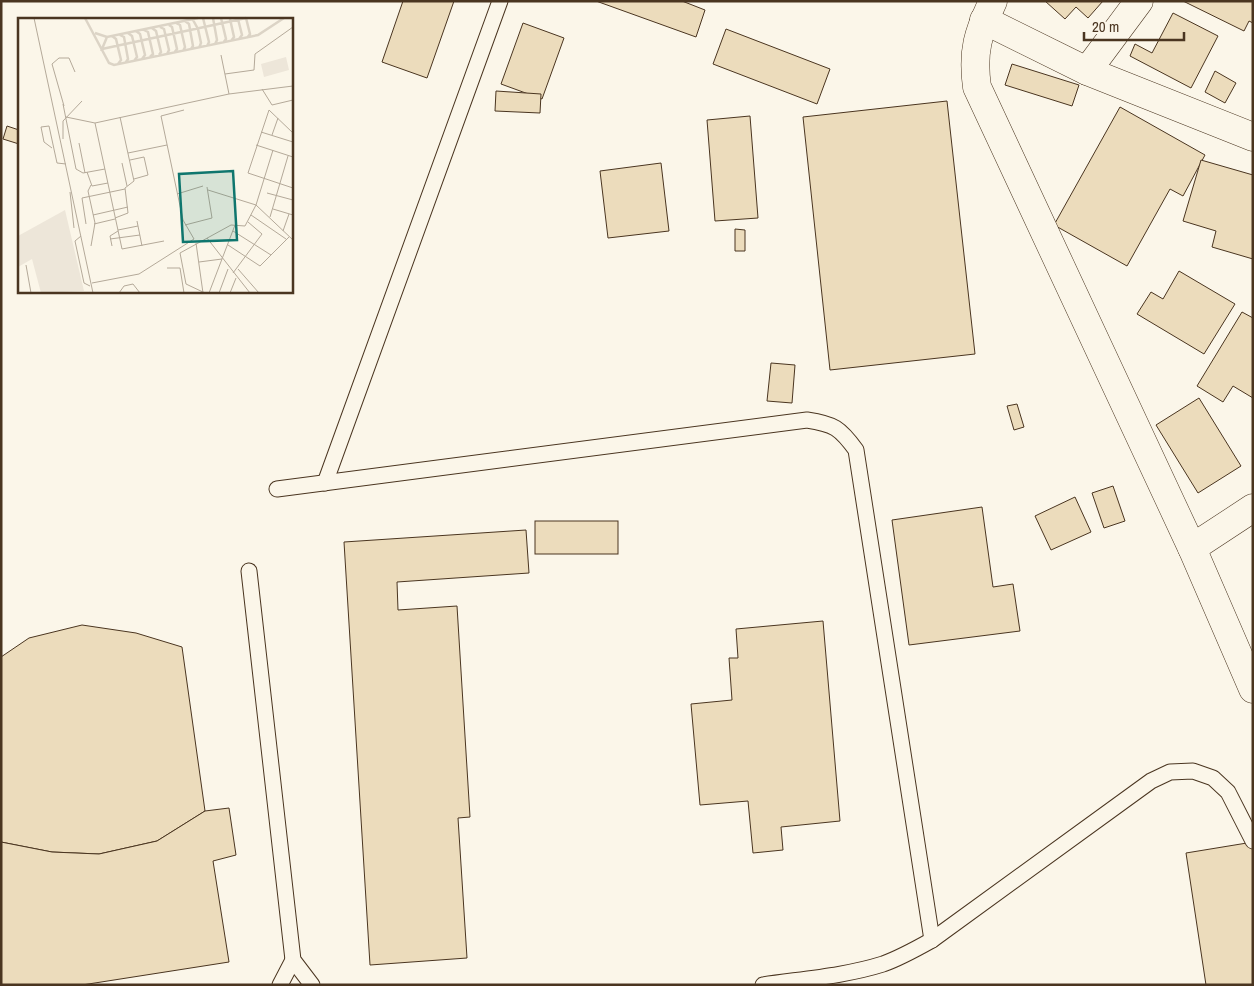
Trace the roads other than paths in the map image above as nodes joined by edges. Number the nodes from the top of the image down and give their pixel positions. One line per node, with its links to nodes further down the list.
1 (500, 1): 6 (lane)
2 (1139, 1): 4 (street)
3 (989, 10): 4 (street); 9 (street)
4 (1087, 71): 5 (street)
5 (1253, 137)
6 (325, 483): 7 (lane); 13 (lane)
7 (277, 489)
8 (1253, 508): 9 (street)
9 (1192, 548): 11 (street)
10 (249, 571): 14 (lane)
11 (1253, 689)
12 (1253, 841): 13 (lane)
13 (932, 940): 17 (lane)
14 (293, 960): 15 (lane); 16 (lane)
15 (280, 985)
16 (312, 985)
17 (764, 985)

